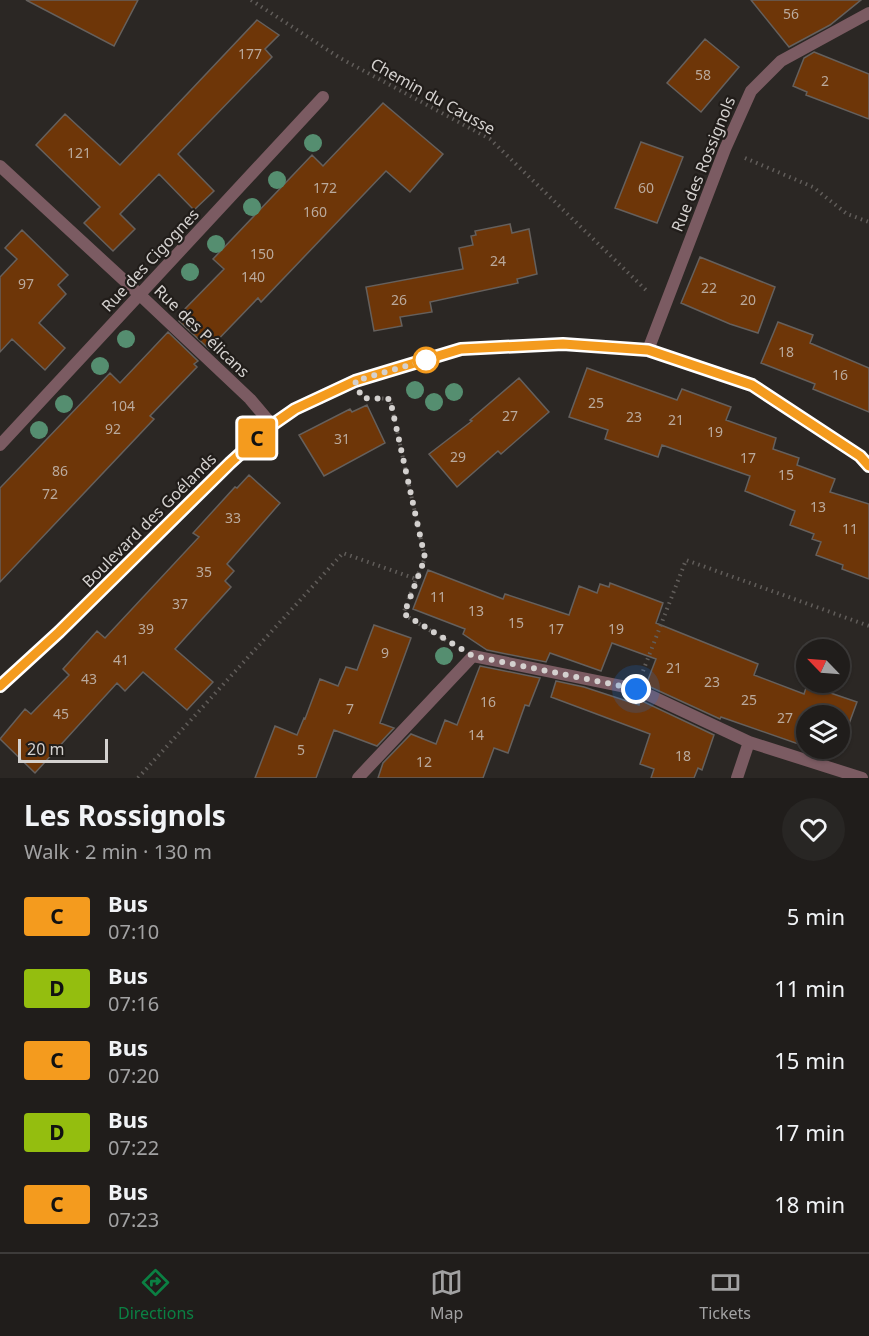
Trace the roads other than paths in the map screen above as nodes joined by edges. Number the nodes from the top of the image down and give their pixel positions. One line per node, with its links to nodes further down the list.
1 (868, 14): 5 (street, Rue des Rossignols)
2 (323, 97): 4 (street, Rue des Cigognes)
3 (0, 166): 4 (street, Rue des Pélicans)
4 (140, 295): 6 (street, Rue des Pélicans); 7 (street, Rue des Cigognes)
5 (648, 350): 6 (street, Boulevard des Goélands); 8 (street, Boulevard des Goélands)
6 (272, 425): 9 (street, Boulevard des Goélands)
7 (0, 445)
8 (869, 466)
9 (0, 686)
10 (749, 742): 11 (street); 12 (street); 13 (street)
11 (358, 778)
12 (737, 778)
13 (862, 778)

